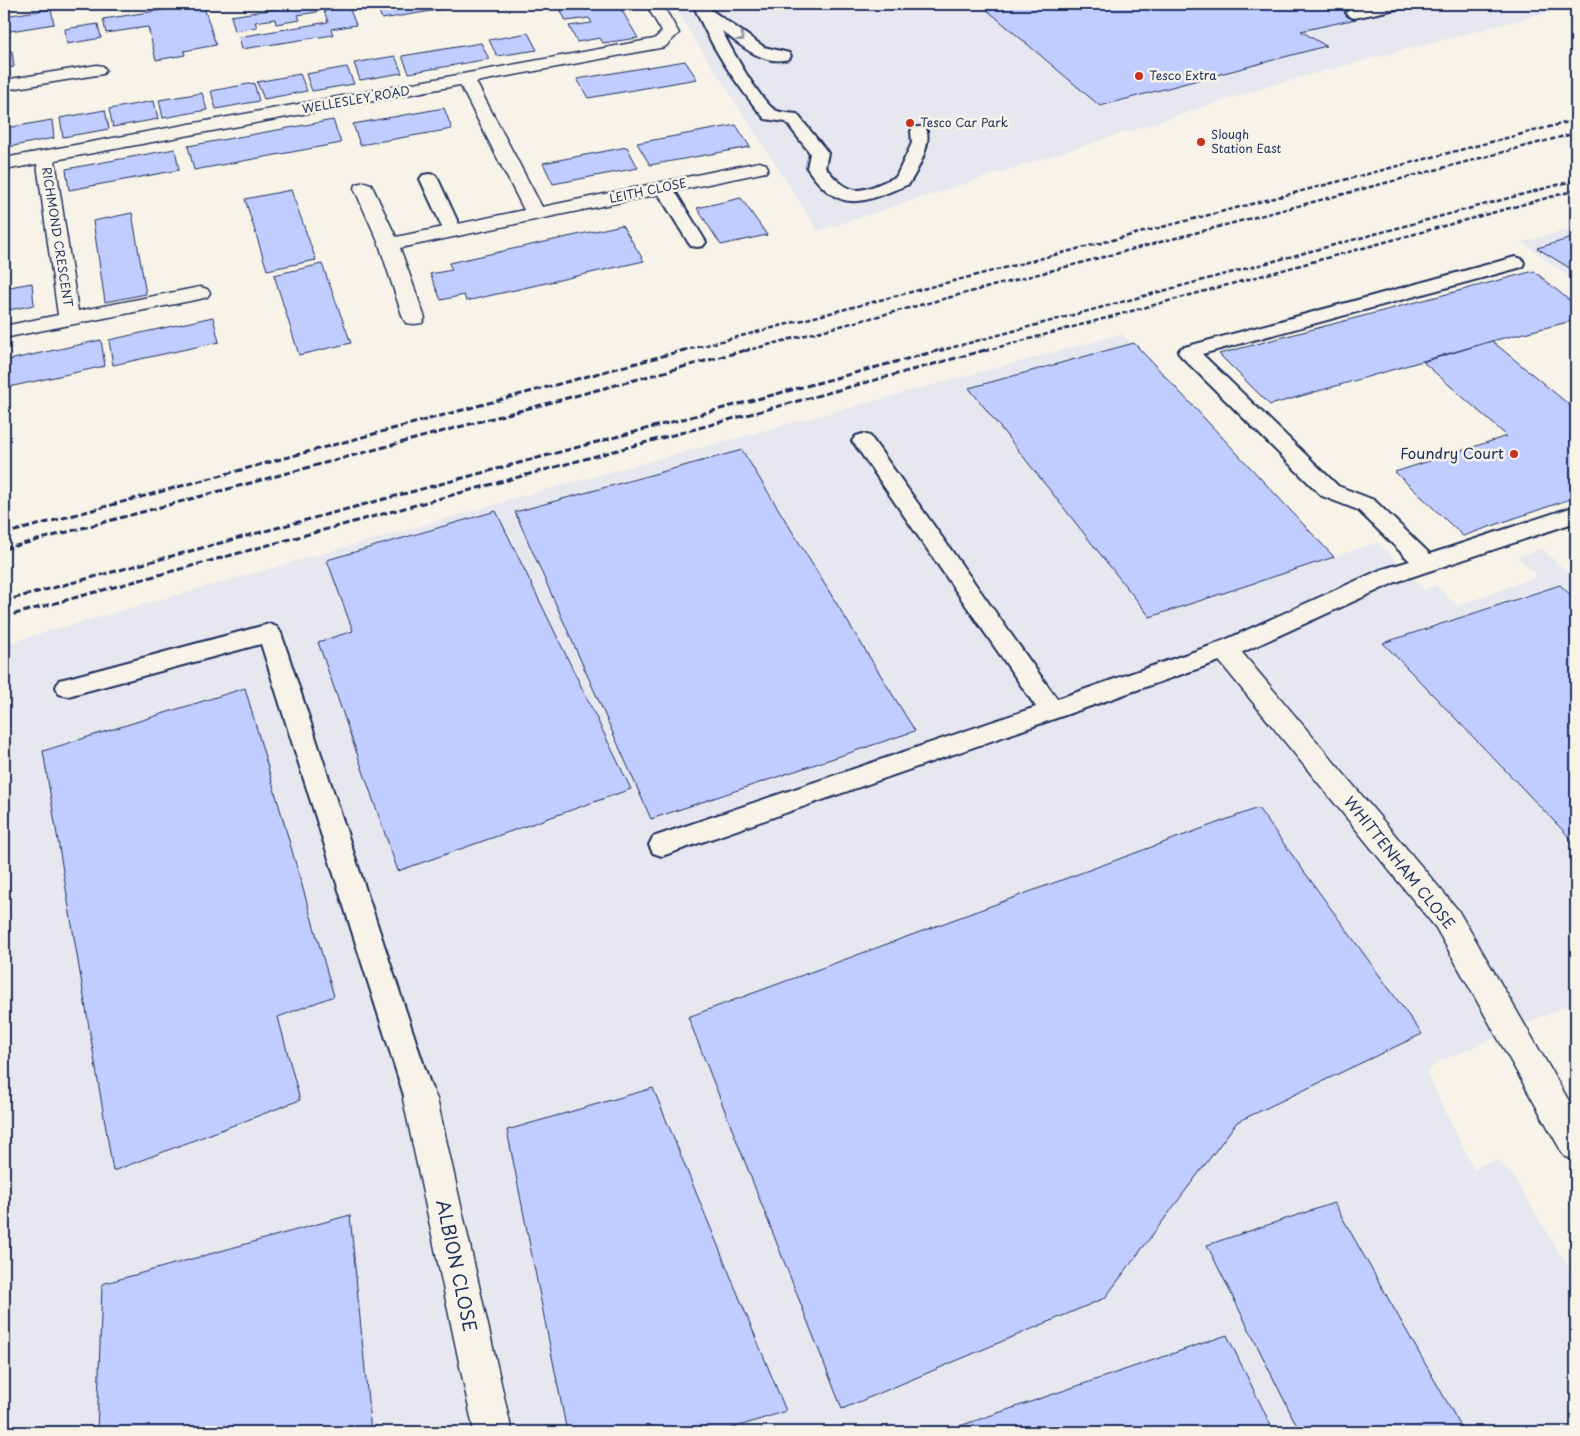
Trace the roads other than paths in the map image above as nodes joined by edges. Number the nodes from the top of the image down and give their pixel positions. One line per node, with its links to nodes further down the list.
1 (654, 4): 7 (street, WELLESLEY ROAD)
2 (1401, 4): 4 (lane)
3 (702, 7): 5 (lane, one-way to 5); 9 (lane)
4 (1354, 13)
5 (783, 56)
6 (97, 70): 8 (street)
7 (466, 80): 10 (street, WELLESLEY ROAD); 16 (street)
8 (4, 85)
9 (919, 131)
10 (44, 156): 11 (street, WELLESLEY ROAD); 22 (street, RICHMOND CRESCENT)
11 (4, 164)
12 (759, 168): 15 (street, LEITH CLOSE)
13 (429, 179): 17 (lane)
14 (364, 188): 19 (street)
15 (664, 188): 16 (street, LEITH CLOSE); 18 (lane)
16 (536, 214): 17 (street, LEITH CLOSE)
17 (453, 231): 19 (street, LEITH CLOSE)
18 (697, 242)
19 (389, 244): 23 (street)
20 (1514, 263): 27 (lane)
21 (200, 293): 22 (street, RICHMOND CRESCENT)
22 (69, 318): 24 (street, RICHMOND CRESCENT)
23 (414, 318)
24 (4, 332)
25 (863, 441): 30 (lane)
26 (1576, 514): 27 (lane)
27 (1426, 563): 28 (lane)
28 (1225, 650): 30 (lane); 33 (street, WHITTENHAM CLOSE)
29 (68, 687): 32 (lane)
30 (1052, 711): 31 (lane)
31 (662, 845)
32 (420, 1099): 34 (street, ALBION CLOSE)
33 (1576, 1145)
34 (493, 1432)

